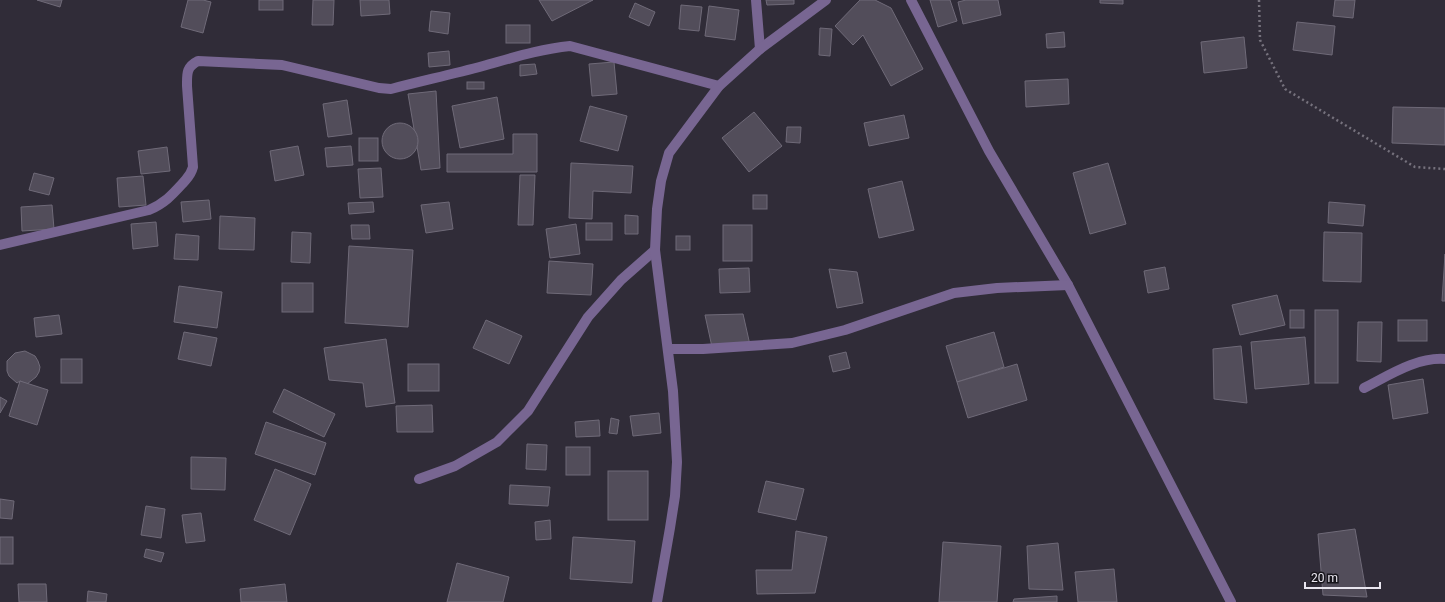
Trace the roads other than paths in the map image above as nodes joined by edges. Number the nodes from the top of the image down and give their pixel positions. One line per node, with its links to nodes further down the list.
1 (756, 0): 4 (street)
2 (826, 0): 4 (street)
3 (911, 0): 8 (street)
4 (760, 49): 5 (street)
5 (719, 86): 6 (street); 7 (street)
6 (0, 245)
7 (655, 250): 9 (street); 12 (street)
8 (1068, 285): 9 (street); 14 (street)
9 (668, 349): 13 (street)
10 (1445, 359): 11 (street)
11 (1364, 388)
12 (418, 478)
13 (657, 602)
14 (1231, 602)

